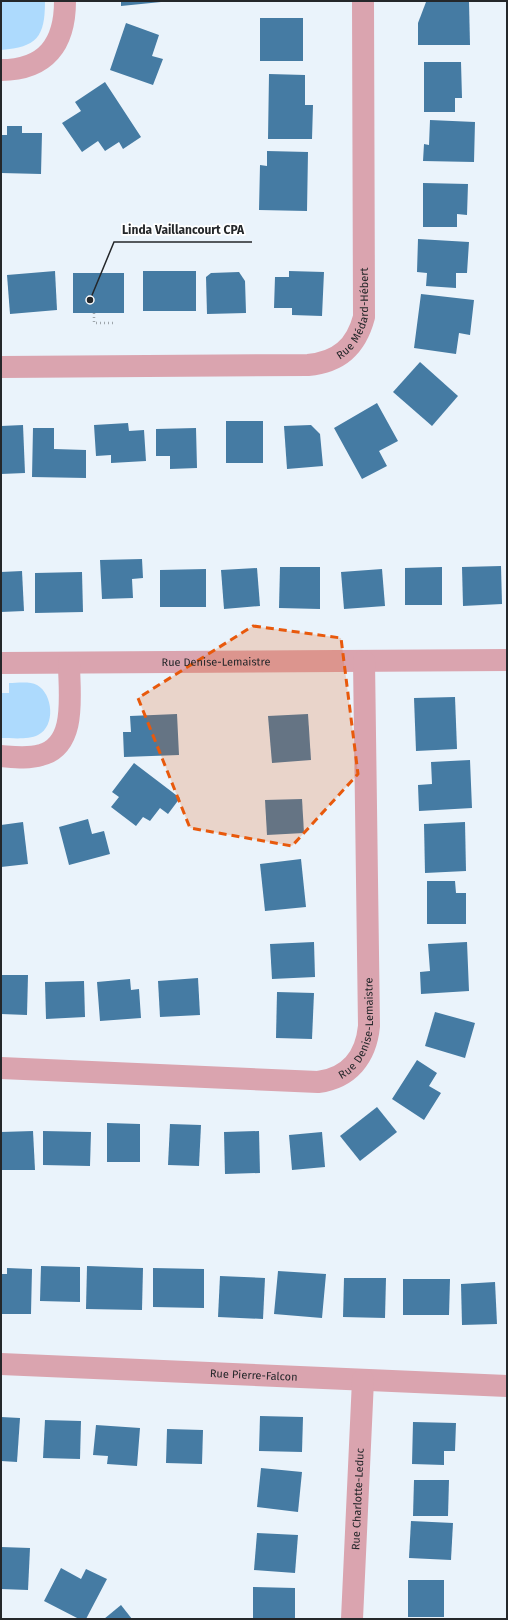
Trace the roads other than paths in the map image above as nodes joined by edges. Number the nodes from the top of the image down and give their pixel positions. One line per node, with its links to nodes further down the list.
1 (65, 1): 3 (street)
2 (363, 1): 4 (street, Rue Médard-Hébert)
3 (1, 70)
4 (1, 367)
5 (507, 660): 6 (street, Rue Denise-Lemaistre)
6 (364, 661): 8 (street, Rue Denise-Lemaistre); 10 (street, Rue Denise-Lemaistre)
7 (1, 663): 8 (street, Rue Denise-Lemaistre)
8 (69, 663): 9 (street)
9 (1, 756)
10 (1, 1068)
11 (1, 1364): 12 (street, Rue Pierre-Falcon)
12 (363, 1380): 13 (street, Rue Pierre-Falcon); 14 (street, Rue Charlotte-Leduc)
13 (507, 1386)
14 (352, 1619)

